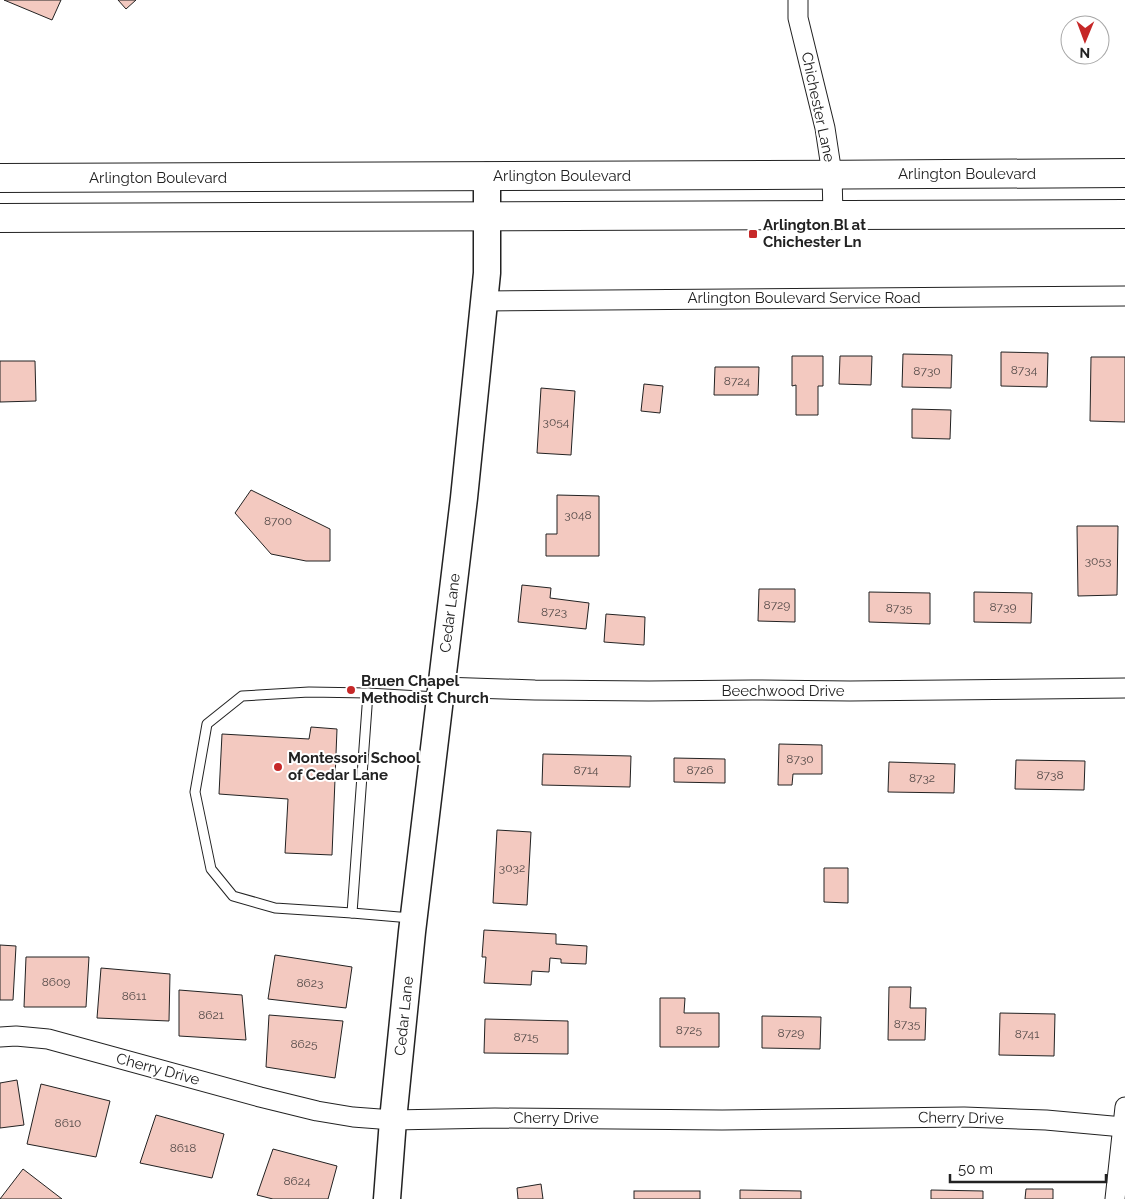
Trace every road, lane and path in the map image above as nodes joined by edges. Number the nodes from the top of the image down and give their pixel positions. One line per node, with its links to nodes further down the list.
1 (798, 0): 3 (street, Chichester Lane)
2 (1125, 173): 3 (main road, Arlington Boulevard)
3 (832, 174): 4 (main road, Arlington Boulevard); 7 (street, Chichester Lane)
4 (487, 176): 5 (main road, Arlington Boulevard); 8 (main road, Cedar Lane)
5 (0, 178)
6 (1125, 214): 7 (main road)
7 (833, 215): 8 (main road)
8 (487, 216): 9 (main road); 11 (main road, Cedar Lane)
9 (0, 218)
10 (1125, 296): 11 (street, Arlington Boulevard Service Road)
11 (483, 301): 13 (main road, Cedar Lane)
12 (1125, 688): 13 (street, Beechwood Drive)
13 (441, 692): 14 (lane); 16 (main road, Cedar Lane)
14 (368, 693): 15 (lane); 15 (lane)
15 (352, 913): 16 (lane)
16 (414, 918): 19 (main road, Cedar Lane)
17 (0, 1037): 19 (street, Cherry Drive)
18 (1125, 1107): 20 (street)
19 (393, 1120): 20 (street, Cherry Drive); 21 (main road, Cedar Lane)
20 (1123, 1127): 22 (street)
21 (387, 1199)
22 (1115, 1199)

